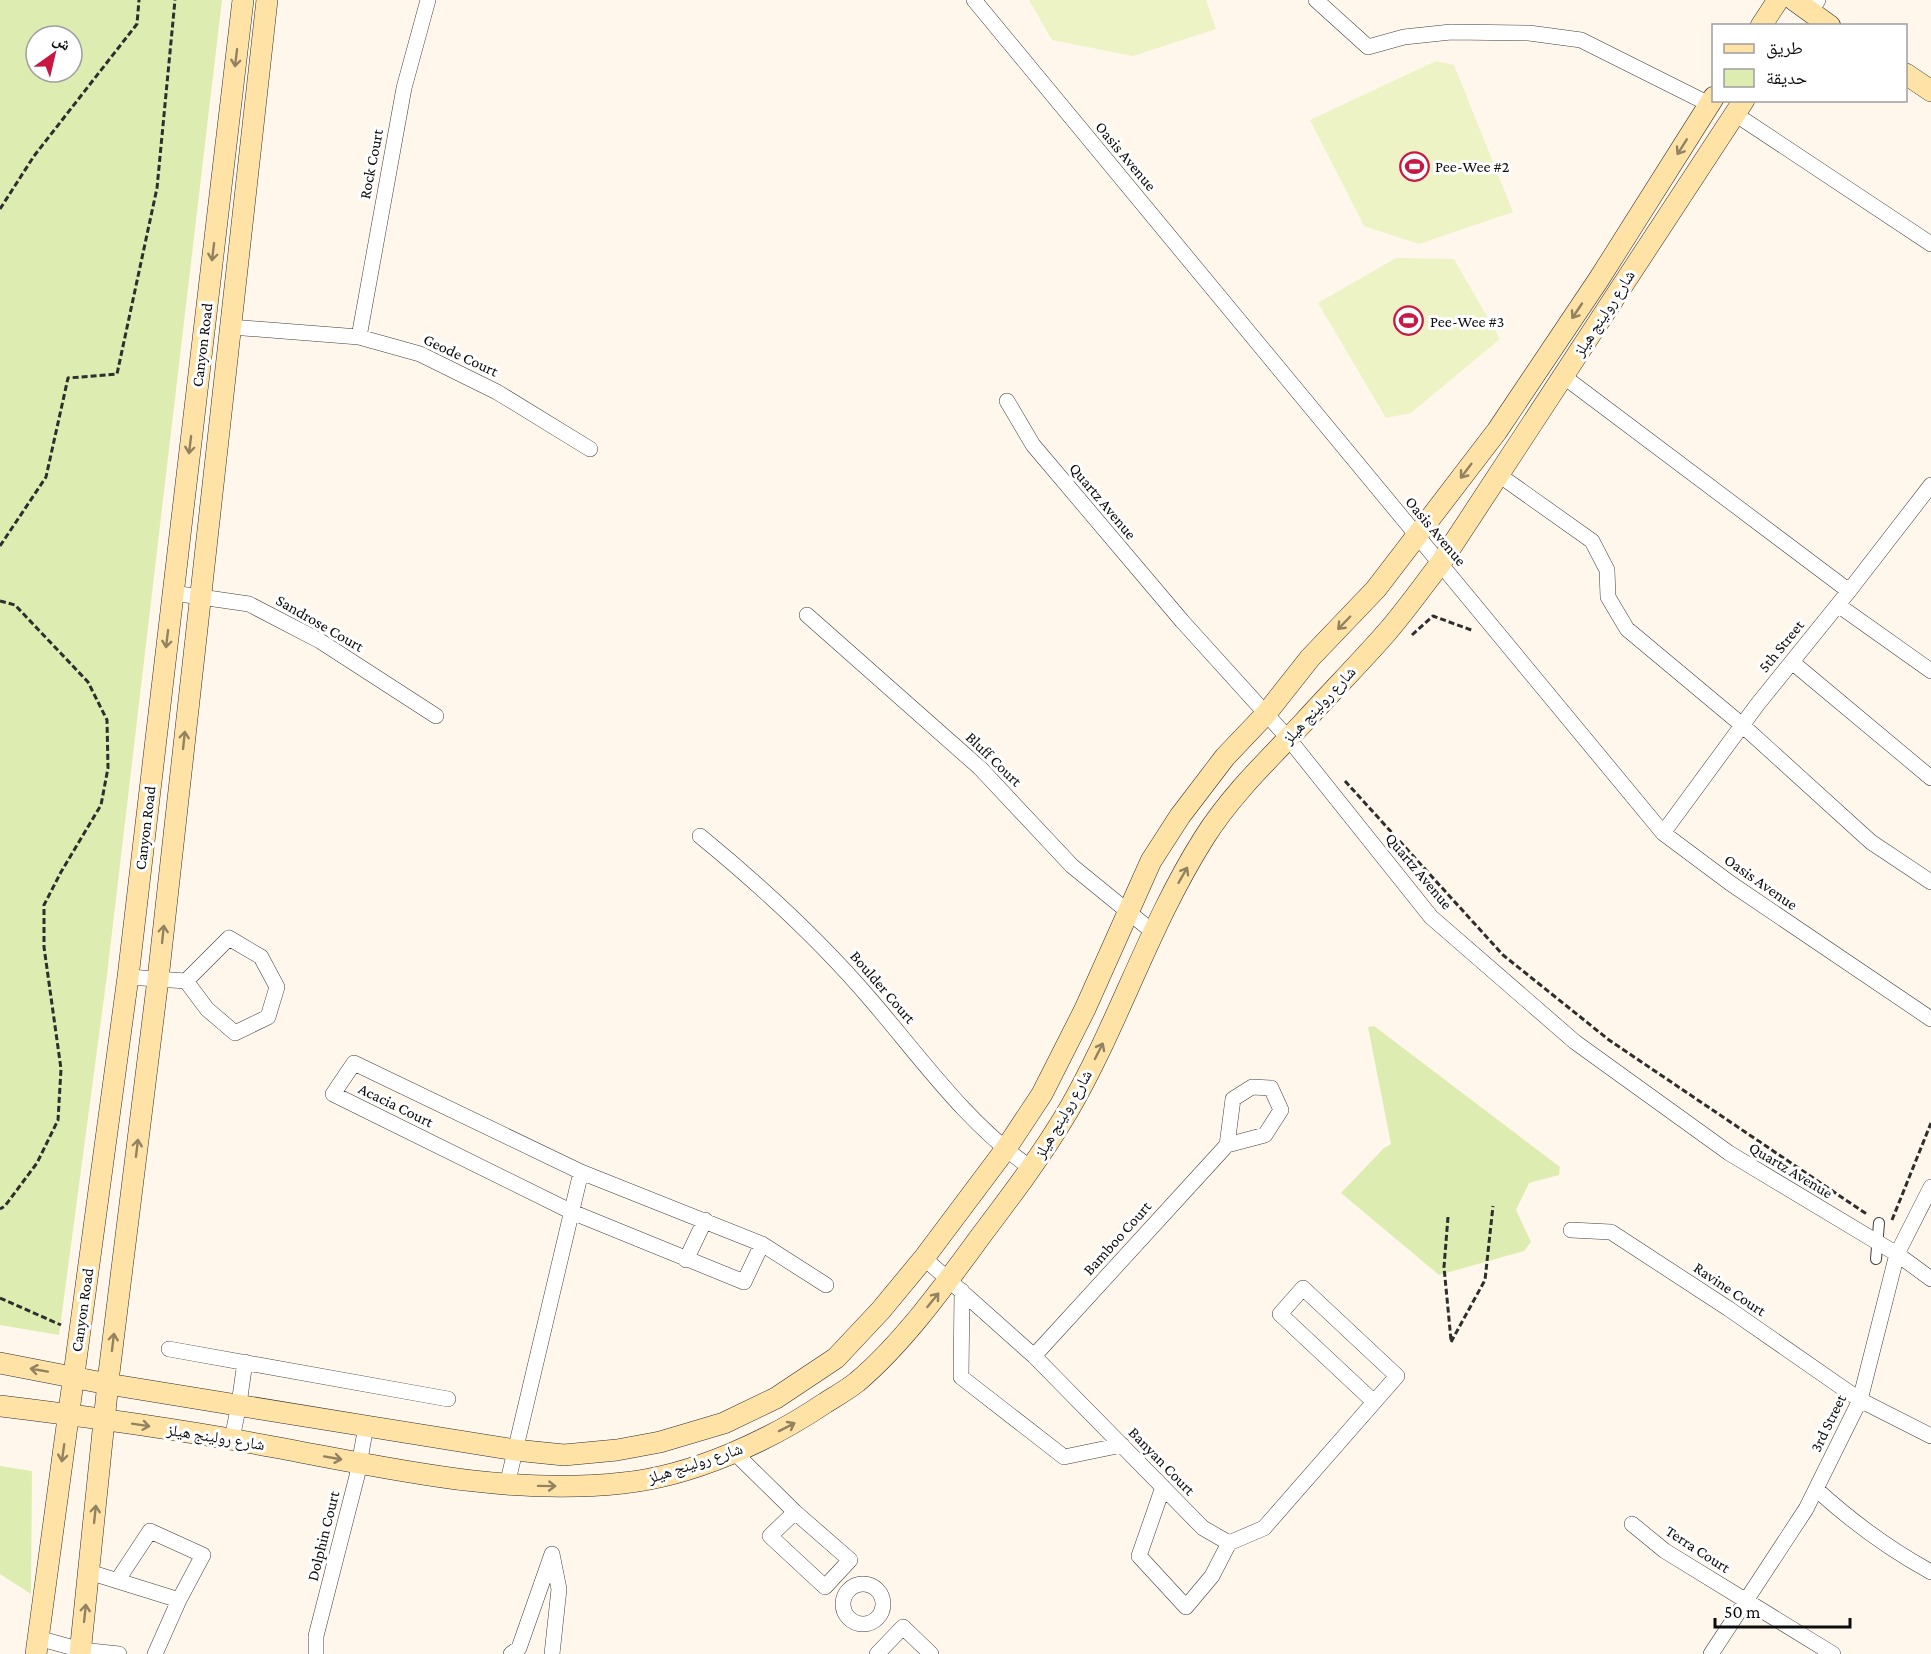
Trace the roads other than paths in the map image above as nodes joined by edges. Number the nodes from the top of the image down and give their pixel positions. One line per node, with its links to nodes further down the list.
1 (243, 0): 25 (main road, Canyon Road, one-way to 25)
2 (267, 0): 15 (main road, Canyon Road)
3 (428, 0): 16 (street, Rock Court)
4 (974, 0): 22 (street, Oasis Avenue)
5 (1316, 0): 12 (street)
6 (1778, 0): 8 (main road)
7 (1806, 10): 9 (main road)
8 (1762, 24)
9 (1827, 24)
10 (1907, 75): 11 (main road)
11 (1931, 91)
12 (1711, 101): 22 (main road, شارع رولينج هيلز, one-way to 22)
13 (1739, 107): 14 (street); 17 (main road, شارع رولينج هيلز)
14 (1931, 244)
15 (231, 327): 16 (street, Geode Court); 26 (main road, Canyon Road)
16 (359, 337): 19 (street, Geode Court)
17 (1563, 376): 20 (main road, شارع رولينج هيلز); 24 (street)
18 (1007, 401): 31 (street, Quartz Avenue)
19 (590, 449)
20 (1499, 475): 23 (main road, شارع رولينج هيلز); 33 (street)
21 (1931, 485): 24 (street, 5th Street)
22 (1417, 536): 23 (street, Oasis Avenue); 31 (main road, شارع رولينج هيلز, one-way to 31)
23 (1440, 564): 34 (main road, شارع رولينج هيلز); 36 (street, Oasis Avenue)
24 (1849, 591): 27 (street, 5th Street)
25 (173, 593): 26 (street, Sandrose Court); 41 (main road, Canyon Road, one-way to 41)
26 (201, 597): 32 (street, Sandrose Court); 42 (main road, Canyon Road, one-way to 26)
27 (1838, 605): 29 (street, 5th Street); 30 (street)
28 (807, 615): 39 (street, Bluff Court)
29 (1792, 662): 33 (street, 5th Street); 35 (street)
30 (1931, 671)
31 (1265, 714): 34 (street, Quartz Avenue); 39 (main road, شارع رولينج هيلز)
32 (436, 716)
33 (1742, 725): 36 (street, 5th Street); 38 (street)
34 (1288, 738): 40 (main road, شارع رولينج هيلز, one-way to 34); 54 (street, Quartz Avenue)
35 (1931, 778)
36 (1663, 833): 44 (street, Oasis Avenue)
37 (700, 836): 46 (street, Boulder Court)
38 (1931, 882)
39 (1127, 912): 40 (street, Bluff Court); 46 (main road, شارع رولينج هيلز)
40 (1153, 932): 47 (main road, شارع رولينج هيلز, one-way to 40)
41 (128, 977): 42 (street); 67 (main road, Canyon Road)
42 (158, 979): 43 (street); 68 (main road, Canyon Road, one-way to 42)
43 (186, 981): 43 (street)
44 (1931, 1019)
45 (1227, 1145): 64 (street, Bamboo Court)
46 (1005, 1150): 47 (street, Boulder Court); 57 (main road, شارع رولينج هيلز)
47 (1031, 1168): 62 (main road, شارع رولينج هيلز)
48 (581, 1172): 50 (street); 50 (street, Acacia Court); 51 (street, Acacia Court)
49 (1931, 1187): 56 (street, 3rd Street)
50 (572, 1212): 58 (street, Acacia Court); 80 (street)
51 (705, 1220): 55 (street, Acacia Court); 58 (street)
52 (1879, 1223): 54 (street)
53 (1571, 1230): 70 (street, Ravine Court)
54 (1878, 1242): 56 (street, Quartz Avenue); 59 (street)
55 (762, 1244): 58 (street, Acacia Court); 61 (street, Acacia Court)
56 (1897, 1254): 60 (street, Quartz Avenue); 70 (street, 3rd Street)
57 (924, 1258): 62 (street, Banyan Court); 80 (main road, شارع رولينج هيلز)
58 (686, 1260)
59 (1876, 1260)
60 (1931, 1279)
61 (826, 1285)
62 (956, 1285): 64 (street, Banyan Court); 79 (street); 81 (main road, شارع رولينج هيلز, one-way to 62)
63 (169, 1349): 65 (street)
64 (1034, 1356): 79 (street, Banyan Court)
65 (244, 1362): 69 (street); 72 (street)
66 (0, 1363): 67 (main road, شارع رولينج هيلز, one-way to 66)
67 (74, 1376): 68 (main road, شارع رولينج هيلز); 74 (main road, Canyon Road)
68 (108, 1384): 72 (main road, شارع رولينج هيلز); 75 (main road, Canyon Road)
69 (448, 1399)
70 (1860, 1401): 77 (street, Ravine Court); 85 (street, 3rd Street)
71 (1374, 1402): 71 (street); 88 (street)
72 (239, 1404): 76 (main road, شارع رولينج هيلز); 78 (street)
73 (0, 1406): 74 (main road, شارع رولينج هيلز)
74 (68, 1414): 75 (main road, شارع رولينج هيلز); 98 (main road, Canyon Road, one-way to 98)
75 (104, 1420): 78 (main road, شارع رولينج هيلز, one-way to 78); 89 (main road, Canyon Road, one-way to 75)
76 (366, 1426): 80 (main road, شارع رولينج هيلز); 82 (street, Dolphin Court)
77 (1931, 1436)
78 (232, 1439): 82 (main road, شارع رولينج هيلز, one-way to 82)
79 (1122, 1445): 84 (street, Banyan Court)
80 (515, 1450): 83 (street)
81 (735, 1453): 83 (main road, شارع رولينج هيلز, one-way to 81); 86 (street)
82 (359, 1462): 83 (main road, شارع رولينج هيلز); 102 (street, Dolphin Court)
83 (507, 1485)
84 (1163, 1487): 88 (street, Banyan Court); 88 (street)
85 (1816, 1489): 90 (street); 95 (street, 3rd Street)
86 (795, 1512): 91 (street); 91 (street)
87 (1632, 1524): 95 (street, Terra Court)
88 (1229, 1543)
89 (89, 1572): 92 (street); 99 (main road, Canyon Road, one-way to 89)
90 (1931, 1572)
91 (838, 1573): 93 (street)
92 (117, 1581): 94 (street); 94 (street)
93 (849, 1590): 96 (street); 96 (street)
94 (179, 1600): 101 (street)
95 (1746, 1600): 107 (street, 3rd Street); 108 (street, Terra Court)
96 (875, 1620): 97 (street)
97 (891, 1639): 105 (street); 106 (street)
98 (37, 1646): 99 (street)
99 (80, 1652): 100 (street)
100 (113, 1654)
101 (155, 1654)
102 (316, 1654)
103 (511, 1654): 104 (street)
104 (552, 1654)
105 (878, 1654)
106 (931, 1654)
107 (1711, 1654)
108 (1833, 1654)

